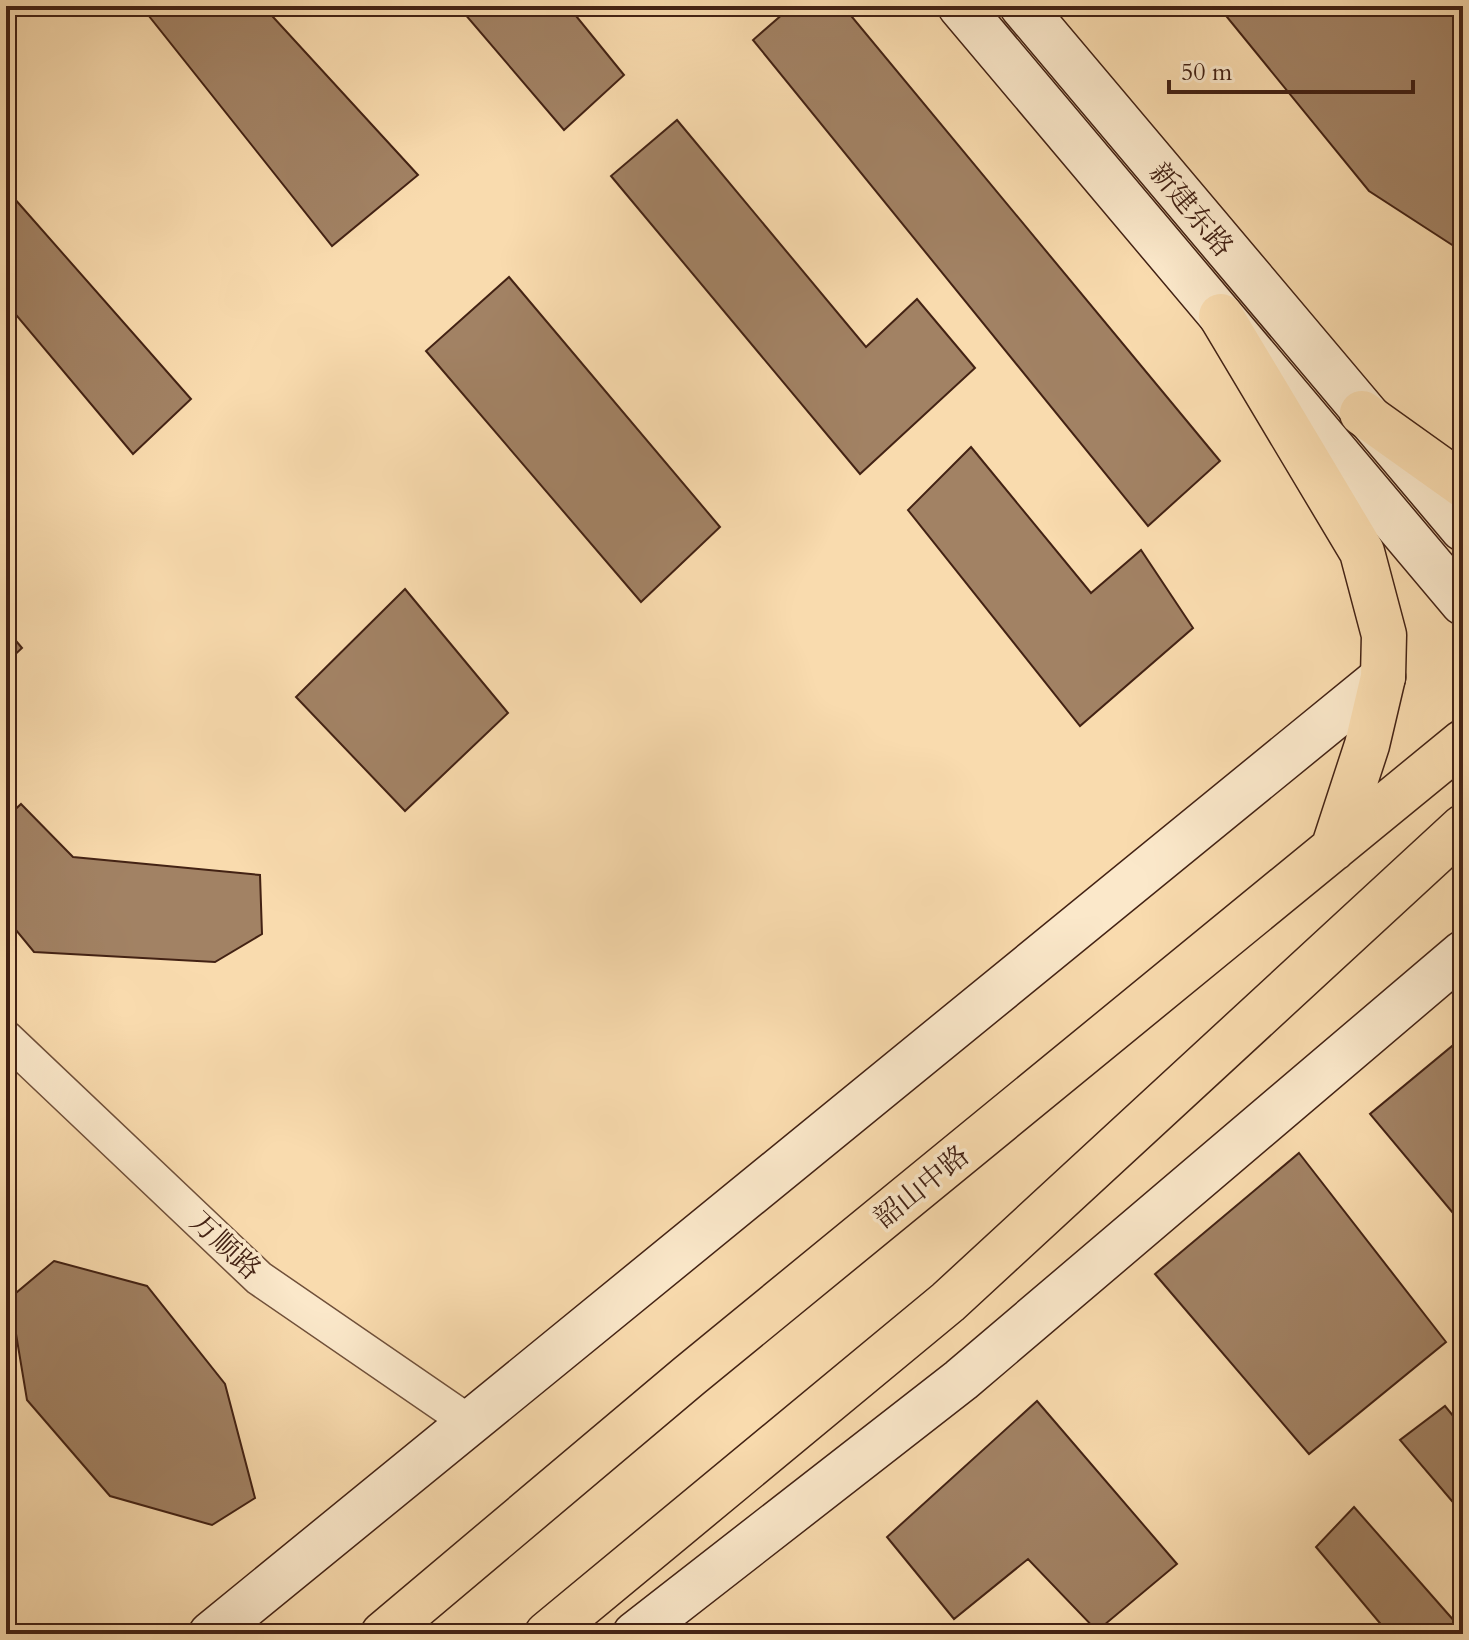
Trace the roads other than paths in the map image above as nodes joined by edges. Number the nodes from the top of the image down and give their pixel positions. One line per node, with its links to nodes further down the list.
1 (960, 6): 3 (street, 新建东路)
2 (1022, 6): 4 (street, 新建东路)
3 (1221, 316): 7 (street, 新建东路); 8 (main road)
4 (1362, 413): 5 (main road); 6 (street, 新建东路)
5 (1463, 485)
6 (1463, 529)
7 (1463, 603)
8 (1383, 677): 11 (main road); 16 (street)
9 (1463, 742): 11 (main road, 韶山中路)
10 (1463, 827): 13 (main road)
11 (1333, 849): 18 (main road, 韶山中路)
12 (1463, 869): 13 (main road)
13 (1371, 911): 19 (main road)
14 (1463, 953): 20 (street)
15 (6, 1038): 16 (street, 万顺路)
16 (470, 1423): 17 (street)
17 (211, 1634)
18 (383, 1634)
19 (547, 1634)
20 (635, 1634)

